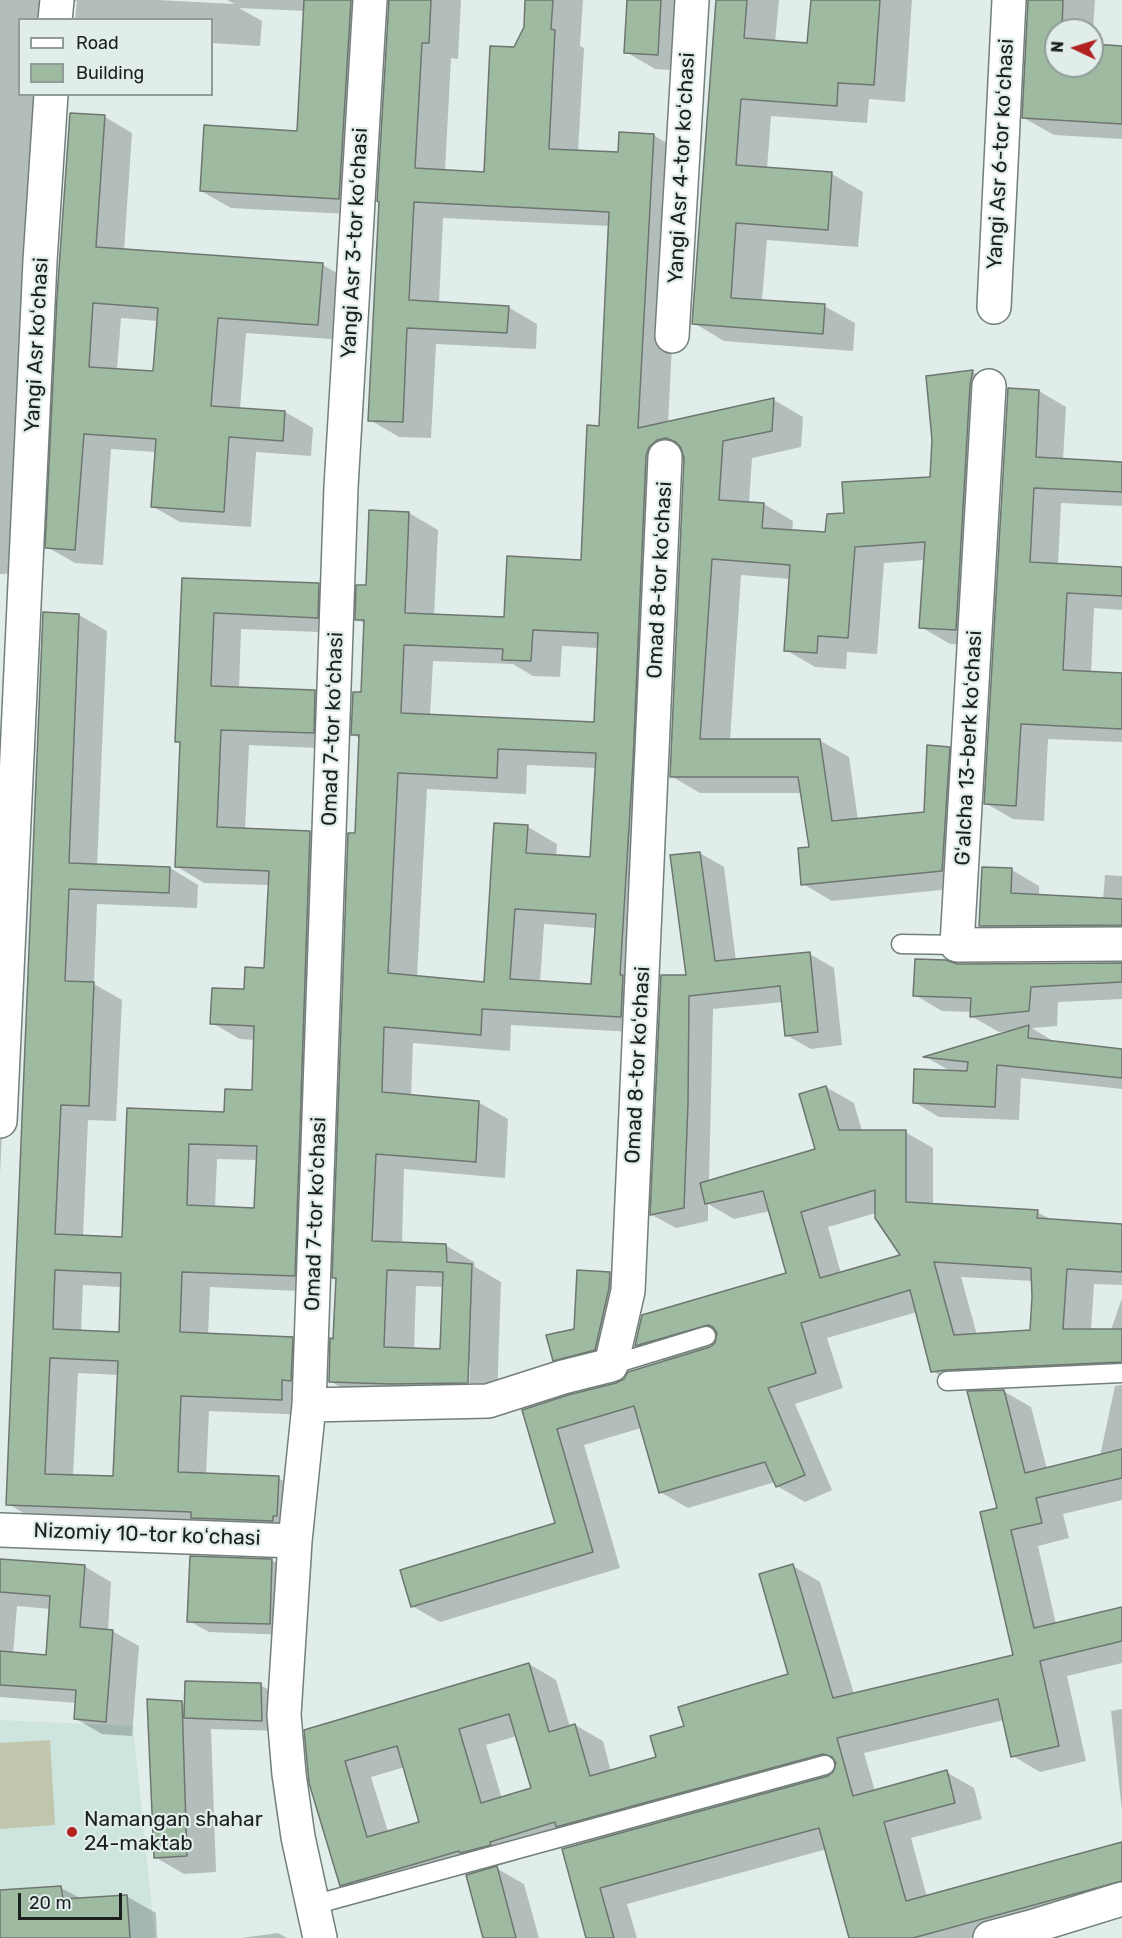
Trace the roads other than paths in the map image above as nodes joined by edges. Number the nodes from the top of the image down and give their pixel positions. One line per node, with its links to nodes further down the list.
1 (57, 0): 5 (street)
2 (370, 0): 11 (street, Yangi Asr 3-tor koʻchasi)
3 (692, 0): 8 (street, Yangi Asr 4-tor koʻchasi)
4 (1009, 0): 7 (street, Yangi Asr 6-tor koʻchasi)
5 (55, 18)
6 (51, 96): 12 (street, Yangi Asr koʻchasi)
7 (994, 307)
8 (672, 336)
9 (989, 386): 15 (street, Gʻalcha 13-berk koʻchasi)
10 (665, 457): 18 (street, Omad 8-tor koʻchasi)
11 (341, 487): 21 (street, Omad 7-tor koʻchasi)
12 (13, 599): 16 (street, Yangi Asr koʻchasi)
13 (901, 944): 15 (lane)
14 (1122, 944): 15 (street)
15 (957, 945)
16 (0, 1121)
17 (706, 1336): 18 (lane)
18 (611, 1365): 21 (street)
19 (1122, 1373): 20 (lane)
20 (947, 1381)
21 (309, 1405): 23 (street, Omad 7-tor koʻchasi)
22 (0, 1530): 23 (street, Nizomiy 10-tor koʻchasi)
23 (295, 1541): 26 (street, Omad 7-tor koʻchasi)
24 (825, 1765): 26 (lane)
25 (1122, 1899): 27 (street)
26 (313, 1905): 28 (street, Omad 7-tor koʻchasi)
27 (1032, 1932): 29 (street)
28 (320, 1938)
29 (990, 1938)

